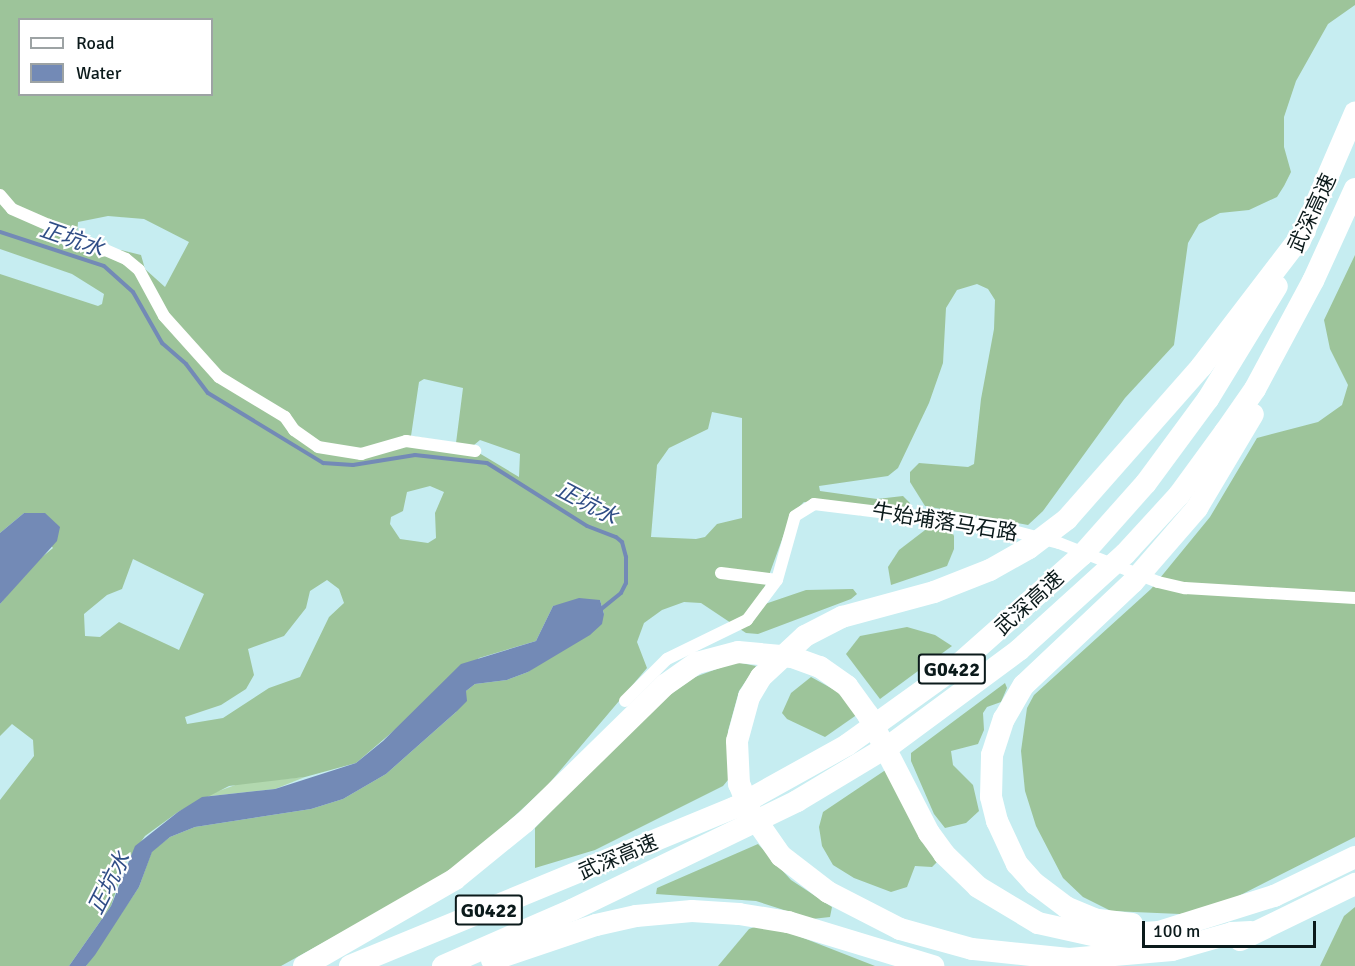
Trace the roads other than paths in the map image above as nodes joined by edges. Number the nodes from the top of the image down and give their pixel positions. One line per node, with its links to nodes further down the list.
1 (1355, 113): 4 (highway, 武深高速 / G0422)
2 (1355, 189): 5 (highway, 武深高速 / G0422)
3 (0, 195): 6 (street)
4 (1305, 231): 14 (highway); 16 (highway, 武深高速 / G0422)
5 (1312, 281): 13 (highway); 17 (highway, 武深高速 / G0422)
6 (475, 451)
7 (720, 573): 8 (street)
8 (777, 580): 9 (street, 牛始埔落马石路); 10 (street, 牛始埔落马石路)
9 (1355, 598)
10 (625, 701)
11 (1355, 857): 13 (highway)
12 (1355, 884): 14 (highway)
13 (1222, 914): 15 (highway)
14 (1251, 932): 20 (highway)
15 (304, 966)
16 (350, 966)
17 (442, 966)
18 (477, 966): 19 (highway)
19 (933, 966)
20 (1156, 966)

